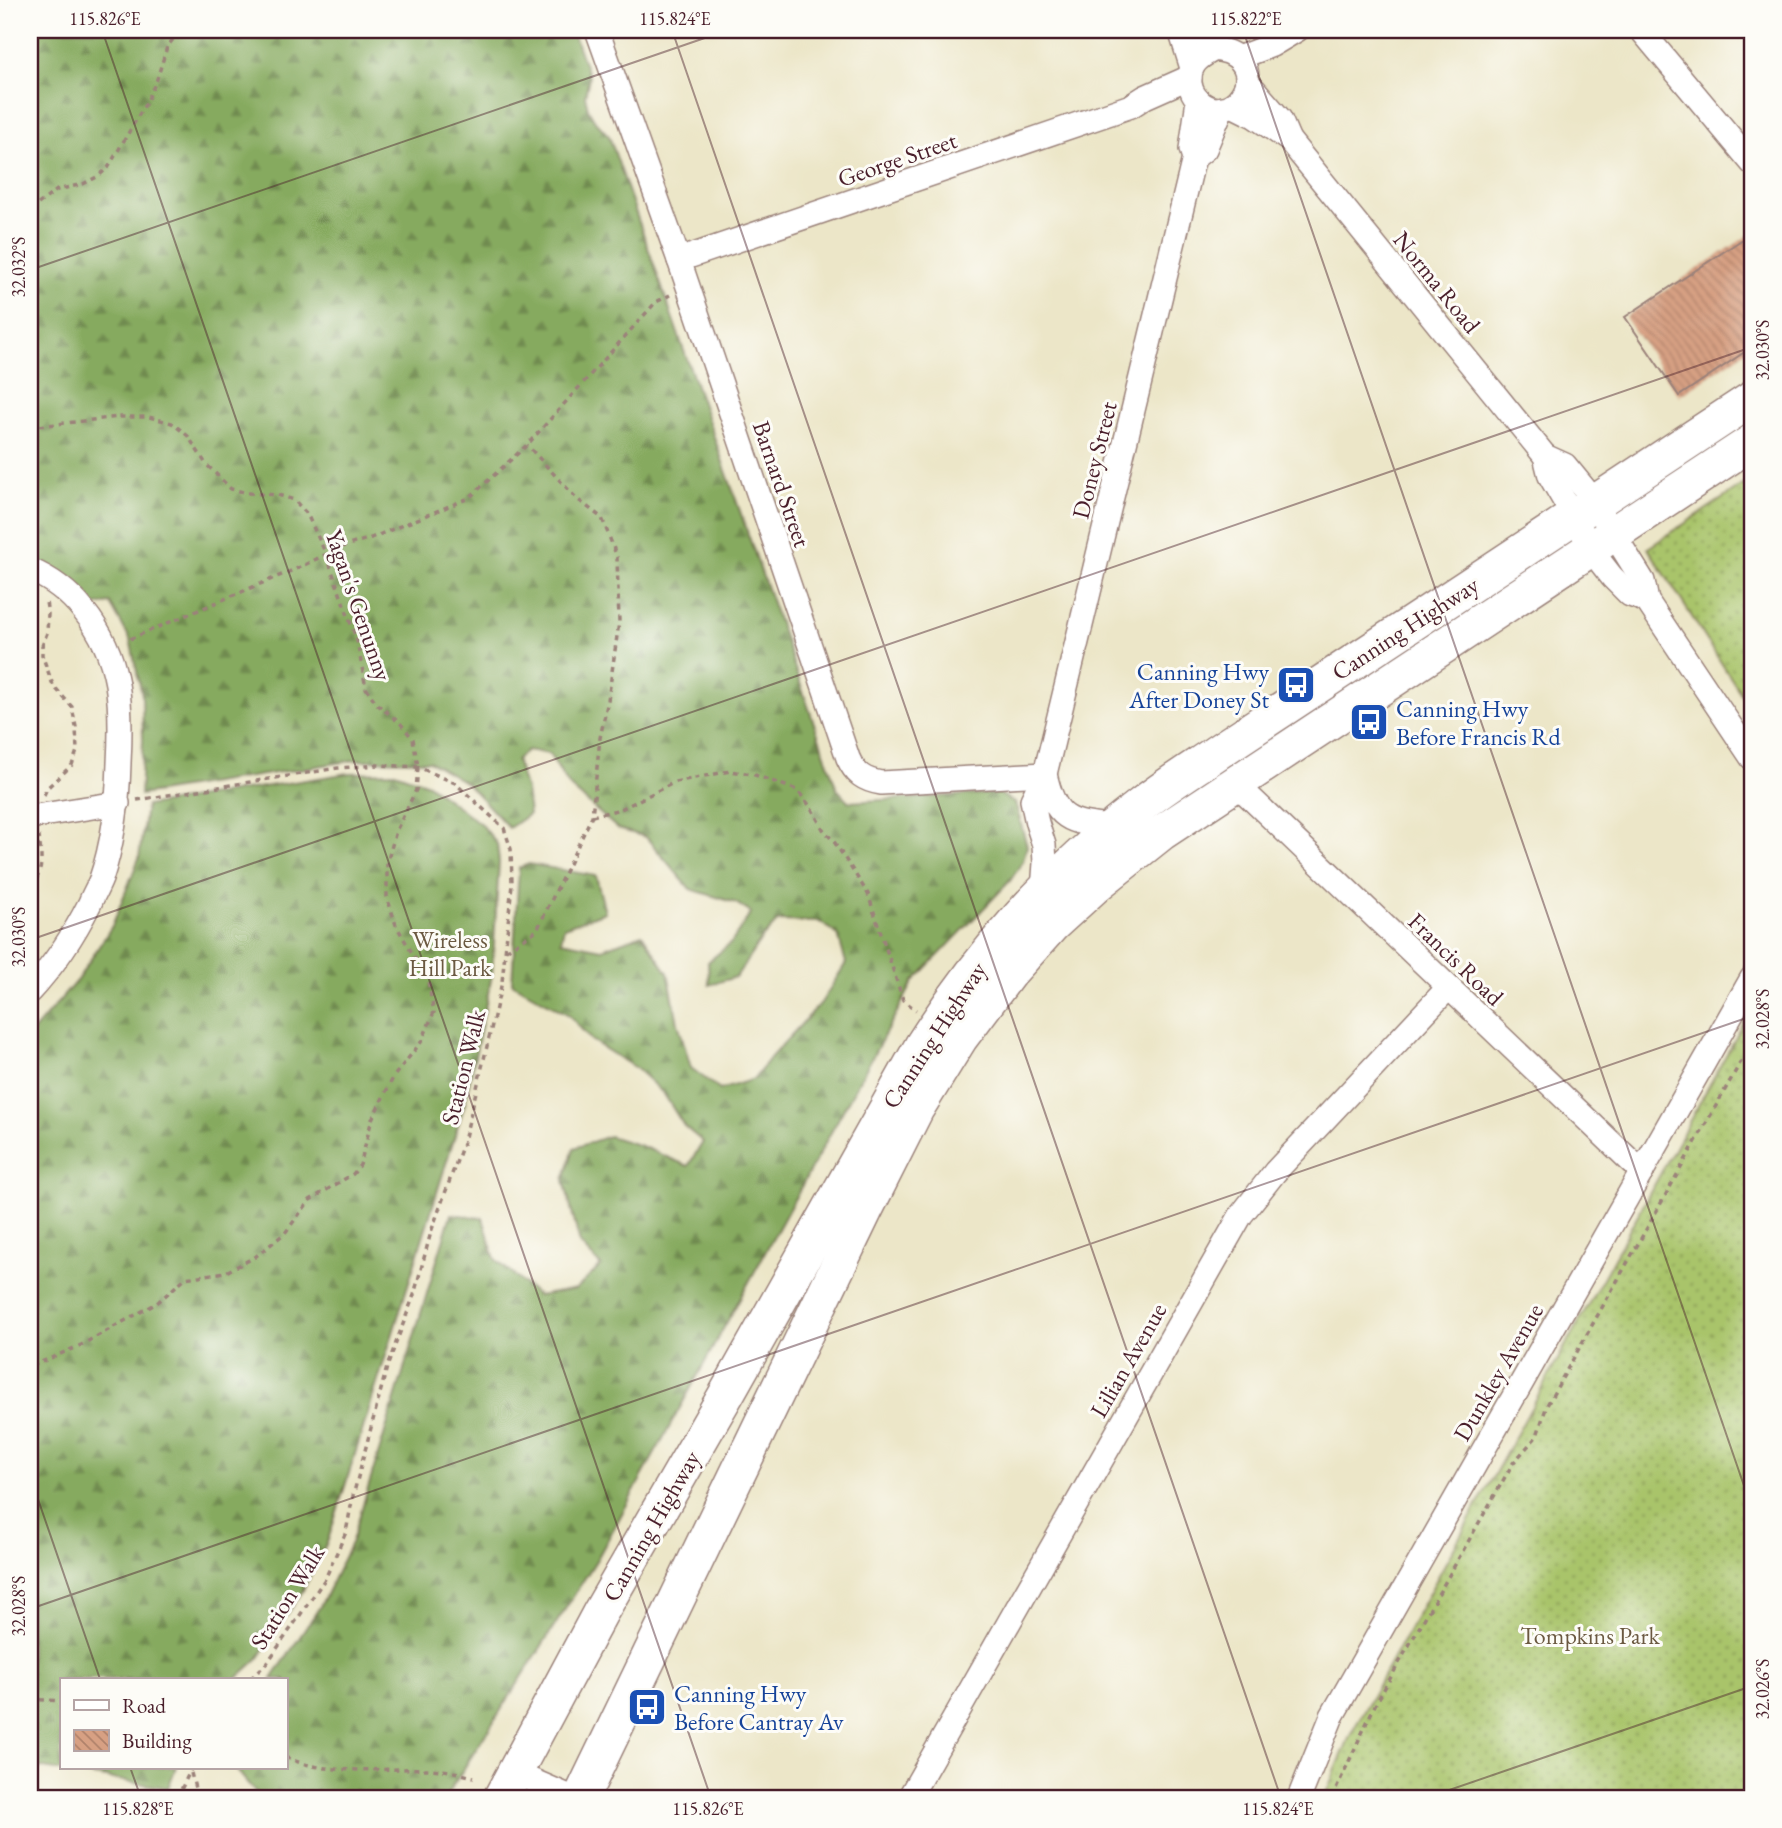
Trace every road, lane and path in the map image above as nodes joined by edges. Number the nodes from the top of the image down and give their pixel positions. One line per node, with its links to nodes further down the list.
1 (183, 30): 14 (path)
2 (597, 30): 15 (street, Barnard Street)
3 (1180, 30): 9 (street)
4 (1198, 30): 7 (street)
5 (1641, 30): 13 (street)
6 (1293, 33): 8 (street)
7 (1215, 49): 8 (street); 9 (street)
8 (1244, 71): 10 (street); 11 (street, Norma Road)
9 (1193, 85): 10 (street); 12 (street, Doney Street); 15 (street, George Street)
10 (1227, 107): 11 (street, Norma Road); 12 (street, Doney Street)
11 (1289, 140): 21 (street, Norma Road)
12 (1194, 158): 29 (street, Doney Street)
13 (1752, 163)
14 (30, 210)
15 (678, 260): 29 (street, Barnard Street)
16 (672, 294): 20 (path)
17 (1752, 400): 21 (highway, Canning Highway)
18 (30, 426): 23 (path, Yagan's Genunny)
19 (1752, 442): 22 (highway, Canning Highway)
20 (527, 445): 23 (path); 33 (path)
21 (1584, 510): 22 (street, Norma Road); 34 (highway, Canning Highway)
22 (1603, 541): 27 (street); 30 (highway, Canning Highway)
23 (326, 554): 26 (path); 28 (path, Yagan's Genunny)
24 (39, 580): 25 (path); 31 (street); 32 (path)
25 (30, 604)
26 (130, 639)
27 (1752, 758)
28 (418, 767): 31 (path, Station Walk); 39 (path, Station Walk); 46 (path, Yagan's Genunny)
29 (1045, 774): 34 (street); 38 (street, Doney Street)
30 (1235, 783): 41 (street, Francis Road); 57 (highway, Canning Highway)
31 (118, 803): 32 (street); 42 (street)
32 (34, 816): 35 (path)
33 (592, 816): 39 (path); 43 (path)
34 (1113, 827): 38 (highway, Canning Highway)
35 (40, 845): 36 (path); 37 (path)
36 (30, 852)
37 (30, 887)
38 (1043, 890): 52 (highway, Canning Highway)
39 (505, 951): 47 (path, Station Walk)
40 (1752, 978): 45 (street, Dunkley Avenue)
41 (1448, 988): 45 (street, Francis Road); 58 (street, Lilian Avenue)
42 (30, 991)
43 (916, 1010)
44 (1752, 1042): 60 (path)
45 (1642, 1172): 59 (street, Dunkley Avenue)
46 (30, 1367)
47 (251, 1678)
48 (30, 1699): 49 (path)
49 (60, 1702)
50 (287, 1758): 52 (path)
51 (191, 1769): 54 (path); 55 (path)
52 (497, 1783): 56 (street)
53 (1752, 1793): 61 (path)
54 (177, 1798)
55 (193, 1798)
56 (573, 1798)
57 (581, 1798)
58 (909, 1798)
59 (1299, 1798)
60 (1332, 1798)
61 (1748, 1798)

